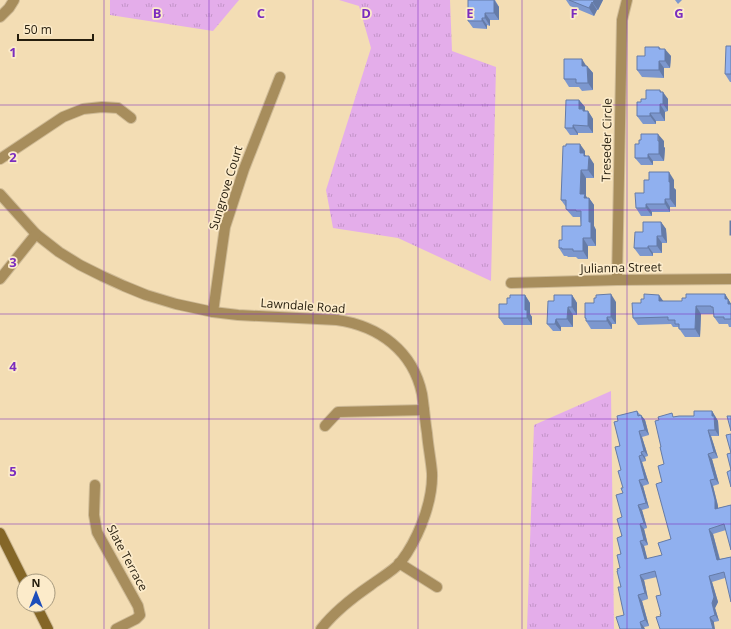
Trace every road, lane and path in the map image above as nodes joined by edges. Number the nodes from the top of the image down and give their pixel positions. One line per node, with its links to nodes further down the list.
1 (14, 0): 3 (street)
2 (627, 0): 11 (street, Treseder Circle)
3 (0, 17)
4 (280, 77): 13 (street, Sungrove Court)
5 (131, 118): 6 (street)
6 (0, 160)
7 (0, 194): 8 (street, Lawndale Road)
8 (36, 234): 9 (street); 13 (street, Lawndale Road)
9 (0, 279)
10 (731, 279): 11 (street, Julianna Street)
11 (617, 280): 12 (street, Julianna Street)
12 (511, 283)
13 (214, 312): 14 (street, Lawndale Road)
14 (424, 410): 15 (street); 18 (street, Lawndale Road)
15 (325, 426)
16 (95, 485): 23 (street, Slate Terrace)
17 (0, 534): 19 (main road)
18 (399, 563): 20 (street); 24 (street, Lawndale Road)
19 (20, 573)
20 (437, 587)
21 (40, 613): 22 (main road)
22 (48, 629)
23 (116, 629)
24 (321, 629)

